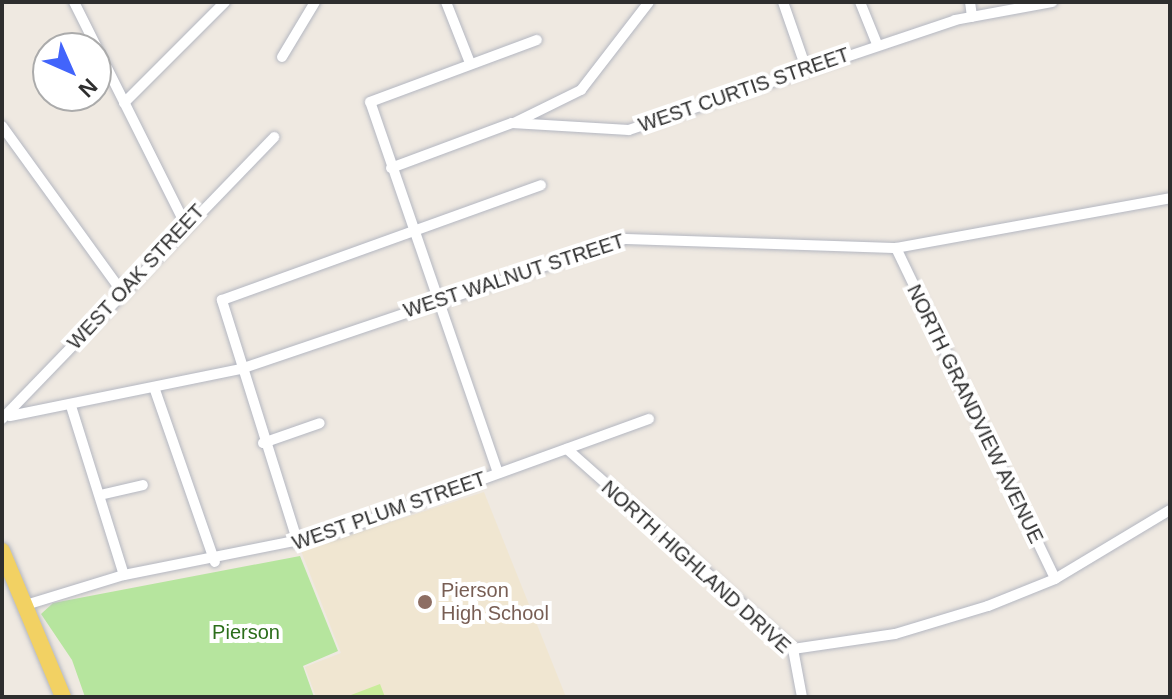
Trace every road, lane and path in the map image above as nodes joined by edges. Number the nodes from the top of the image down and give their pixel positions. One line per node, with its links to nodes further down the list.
1 (74, 2): 16 (street)
2 (225, 2): 16 (street)
3 (315, 2): 13 (street)
4 (446, 2): 14 (street)
5 (649, 2): 17 (street)
6 (783, 2): 15 (street)
7 (860, 2): 12 (street)
8 (970, 2): 10 (street)
9 (1052, 2): 10 (street, WEST CURTIS STREET)
10 (972, 17): 12 (street, WEST CURTIS STREET)
11 (537, 40): 14 (street)
12 (877, 44): 15 (street, WEST CURTIS STREET)
13 (282, 57)
14 (470, 63): 20 (street)
15 (806, 68): 17 (street, WEST CURTIS STREET)
16 (124, 103): 23 (street)
17 (512, 123): 20 (street, WEST CURTIS STREET)
18 (2, 126): 26 (street)
19 (274, 137): 23 (street, WEST OAK STREET)
20 (391, 168): 24 (street)
21 (541, 185): 24 (street)
22 (1170, 198): 25 (street, WEST WALNUT STREET)
23 (185, 224): 26 (street, WEST OAK STREET)
24 (415, 234): 27 (street); 28 (street)
25 (896, 248): 27 (street, WEST WALNUT STREET); 44 (street, NORTH GRANDVIEW AVENUE)
26 (120, 289): 31 (street, WEST OAK STREET)
27 (439, 298): 28 (street, WEST WALNUT STREET); 36 (street)
28 (241, 369): 29 (street, WEST WALNUT STREET); 34 (street)
29 (155, 390): 30 (street, WEST WALNUT STREET); 42 (street)
30 (71, 406): 31 (street, WEST WALNUT STREET); 38 (street)
31 (6, 417)
32 (649, 419): 35 (street, WEST PLUM STREET)
33 (320, 423): 34 (street)
34 (263, 443): 40 (street)
35 (567, 449): 36 (street, WEST PLUM STREET); 46 (street, NORTH HIGHLAND DRIVE)
36 (498, 473): 40 (street, WEST PLUM STREET)
37 (143, 485): 38 (street)
38 (100, 495): 43 (street)
39 (1170, 510): 44 (street)
40 (298, 543): 42 (street, WEST PLUM STREET)
41 (2, 551): 45 (main road)
42 (215, 562): 43 (street, WEST PLUM STREET)
43 (124, 575): 45 (street, WEST PLUM STREET)
44 (1055, 579): 46 (street)
45 (29, 604): 47 (main road)
46 (793, 649): 48 (street, NORTH HIGHLAND DRIVE)
47 (63, 697)
48 (802, 697)

